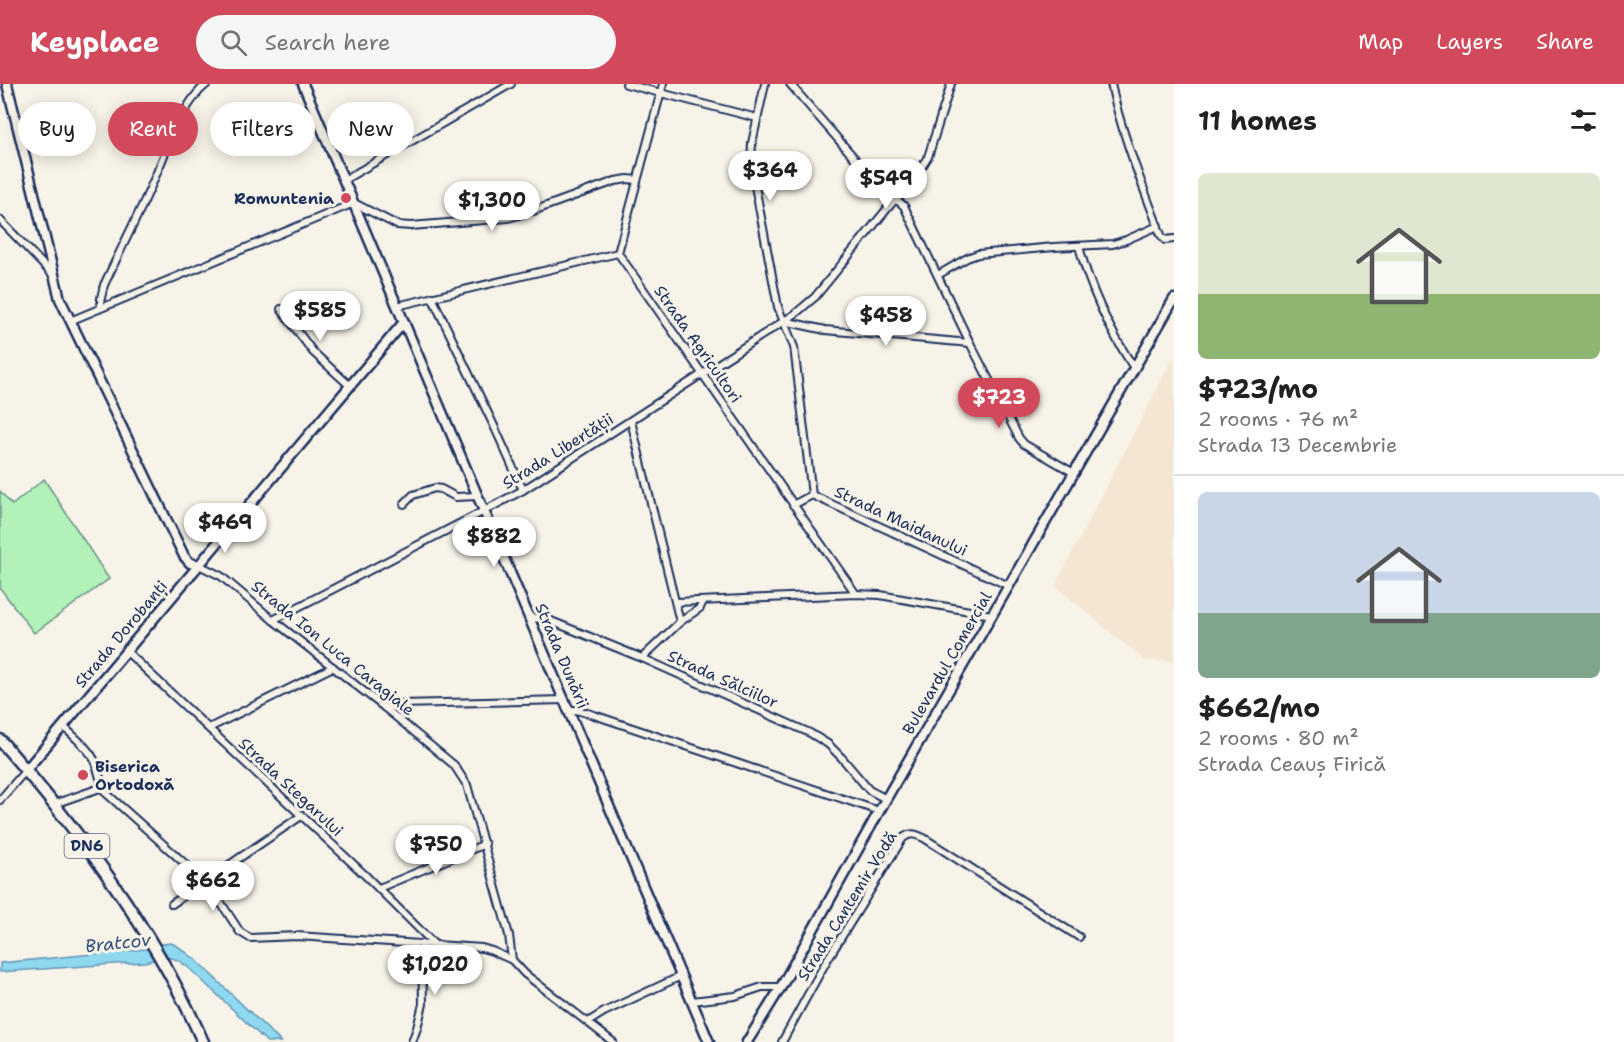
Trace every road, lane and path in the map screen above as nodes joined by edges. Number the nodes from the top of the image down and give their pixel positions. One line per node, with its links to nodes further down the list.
1 (7, 84): 24 (main road, Strada Ion Luca Caragiale)
2 (207, 84): 11 (street)
3 (303, 84): 14 (main road, Strada Dunării)
4 (511, 84): 14 (street)
5 (626, 84): 12 (street)
6 (663, 84): 12 (street)
7 (765, 84): 13 (street, Strada Maidanului)
8 (790, 84): 16 (street)
9 (951, 84): 16 (street, Strada Libertății)
10 (1111, 84): 19 (street)
11 (198, 87): 28 (street)
12 (661, 93): 13 (street); 15 (street)
13 (757, 118): 32 (street, Strada Maidanului)
14 (344, 180): 17 (main road, Strada Dunării)
15 (637, 180): 17 (street); 22 (street)
16 (893, 200): 23 (street); 32 (street, Strada Libertății)
17 (354, 203): 27 (main road, Strada Dunării); 28 (street)
18 (0, 220): 24 (street)
19 (1158, 226): 20 (street); 21 (street)
20 (1174, 239)
21 (1079, 246): 23 (street); 34 (street)
22 (618, 254): 25 (street); 35 (street, Strada Agricultori)
23 (938, 275): 33 (street)
24 (54, 276): 30 (main road, Strada Ion Luca Caragiale)
25 (432, 297): 27 (street); 39 (street)
26 (1174, 299): 34 (main road, Bulevardul Comercial)
27 (397, 306): 31 (main road, Strada Dunării)
28 (101, 307): 30 (street)
29 (281, 309): 36 (street)
30 (70, 321): 45 (main road, Strada Ion Luca Caragiale)
31 (404, 321): 36 (main road, Strada Dorobanți); 41 (main road, Strada Dunării)
32 (784, 321): 33 (street); 35 (street, Strada Libertății); 40 (street, Strada Maidanului)
33 (970, 343): 38 (street)
34 (1134, 368): 38 (main road, Bulevardul Comercial)
35 (703, 375): 37 (street, Strada Libertății); 43 (street, Strada Agricultori)
36 (349, 385): 45 (main road, Strada Dorobanți)
37 (631, 421): 39 (street, Strada Libertății); 49 (street)
38 (1074, 473): 46 (main road, Bulevardul Comercial)
39 (523, 489): 44 (street, Strada Libertății)
40 (812, 495): 43 (street); 46 (street, Strada Maidanului)
41 (477, 496): 42 (street); 44 (main road, Strada Dunării)
42 (404, 504)
43 (793, 505): 47 (street, Strada Agricultori)
44 (484, 511): 51 (main road, Strada Dunării); 52 (street, Strada Libertății)
45 (199, 565): 52 (street, Strada Ion Luca Caragiale); 54 (main road, Strada Dorobanți)
46 (1009, 586): 50 (main road, Bulevardul Comercial)
47 (856, 594): 48 (street); 50 (street)
48 (703, 601): 49 (street); 53 (street)
49 (676, 602): 53 (street)
50 (992, 615): 65 (main road, Bulevardul Comercial)
51 (529, 617): 55 (street, Strada Sălciilor); 57 (main road, Strada Dunării)
52 (273, 620): 56 (street, Strada Ion Luca Caragiale)
53 (680, 622): 55 (street)
54 (125, 650): 60 (main road, Strada Dorobanți); 61 (street, Strada Stegarului)
55 (642, 658): 65 (street, Strada Sălciilor)
56 (333, 667): 58 (street, Strada Ion Luca Caragiale); 61 (street)
57 (565, 700): 58 (street); 59 (main road, Strada Dunării)
58 (385, 708): 70 (street, Strada Ion Luca Caragiale)
59 (569, 710): 68 (street); 78 (main road, Strada Dunării)
60 (63, 726): 63 (main road, Strada Dorobanți); 64 (street)
61 (209, 729): 69 (street, Strada Stegarului)
62 (0, 740): 63 (highway, DN6)
63 (26, 770): 66 (street, Strada Dorobanți); 67 (highway, DN6)
64 (103, 787): 67 (street); 71 (street)
65 (886, 799): 68 (main road, Bulevardul Comercial)
66 (0, 800)
67 (54, 804): 82 (highway, DN6)
68 (879, 811): 79 (main road, Bulevardul Comercial)
69 (301, 816): 71 (street); 72 (street, Strada Stegarului)
70 (484, 844): 72 (street); 77 (street, Strada Ion Luca Caragiale)
71 (205, 882): 73 (street); 75 (street)
72 (379, 888): 76 (street, Strada Stegarului)
73 (172, 904)
74 (1079, 937): 87 (street, Strada Cantemir Vodă)
75 (422, 945): 76 (street); 83 (street)
76 (436, 946): 77 (street)
77 (512, 960): 81 (street)
78 (681, 976): 80 (main road, Strada Dunării); 81 (street)
79 (781, 987): 80 (street); 86 (main road, Bulevardul Comercial)
80 (692, 1001): 85 (main road, Strada Dunării)
81 (588, 1022): 84 (street)
82 (203, 1042)
83 (412, 1042)
84 (613, 1042)
85 (709, 1042)
86 (747, 1042)
87 (782, 1042)

